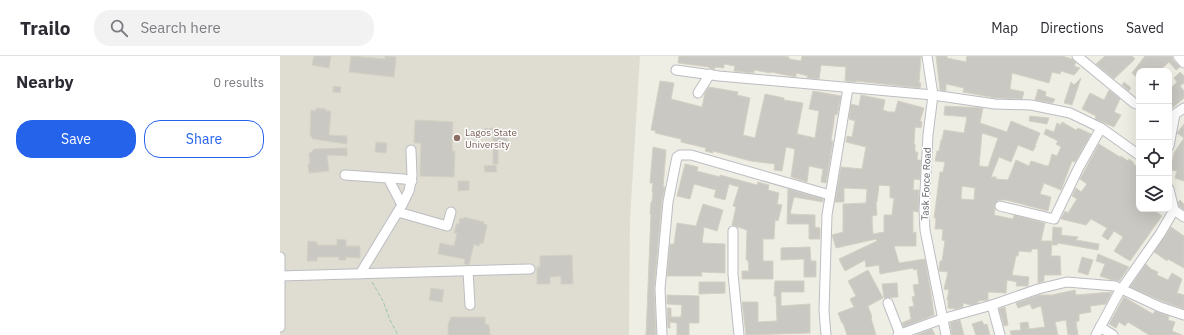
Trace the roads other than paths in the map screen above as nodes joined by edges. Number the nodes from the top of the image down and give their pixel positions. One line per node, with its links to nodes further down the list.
1 (926, 56): 9 (street, Task Force Road)
2 (1077, 56): 10 (street)
3 (1178, 56): 4 (street)
4 (1184, 62)
5 (676, 70): 6 (street)
6 (710, 74): 7 (street); 8 (street)
7 (848, 88): 9 (street); 19 (street)
8 (698, 93)
9 (933, 95): 13 (street); 37 (street, Task Force Road)
10 (1136, 104)
11 (1184, 108): 12 (street)
12 (1172, 119)
13 (1101, 128): 15 (street); 21 (street)
14 (411, 150): 18 (street)
15 (1136, 153)
16 (345, 175): 17 (street)
17 (388, 178): 18 (street); 22 (street)
18 (412, 181): 22 (street)
19 (830, 195): 40 (street); 42 (street)
20 (1172, 202): 23 (street)
21 (1000, 206)
22 (400, 208): 24 (street); 30 (street)
23 (1174, 210): 25 (street); 32 (street)
24 (451, 212)
25 (1184, 217)
26 (733, 231): 41 (street)
27 (280, 258): 31 (street)
28 (530, 269): 29 (street)
29 (468, 271): 30 (street); 34 (street)
30 (364, 274): 31 (street)
31 (280, 276): 38 (street)
32 (1122, 289): 35 (street); 36 (street); 39 (street)
33 (888, 303): 43 (street)
34 (470, 305)
35 (992, 305): 37 (street); 45 (street)
36 (1184, 315)
37 (942, 319): 43 (street); 44 (street, Task Force Road)
38 (280, 327)
39 (1098, 331): 46 (street)
40 (662, 335)
41 (739, 335)
42 (826, 335)
43 (899, 335)
44 (946, 335)
45 (1000, 335)
46 (1114, 335)

